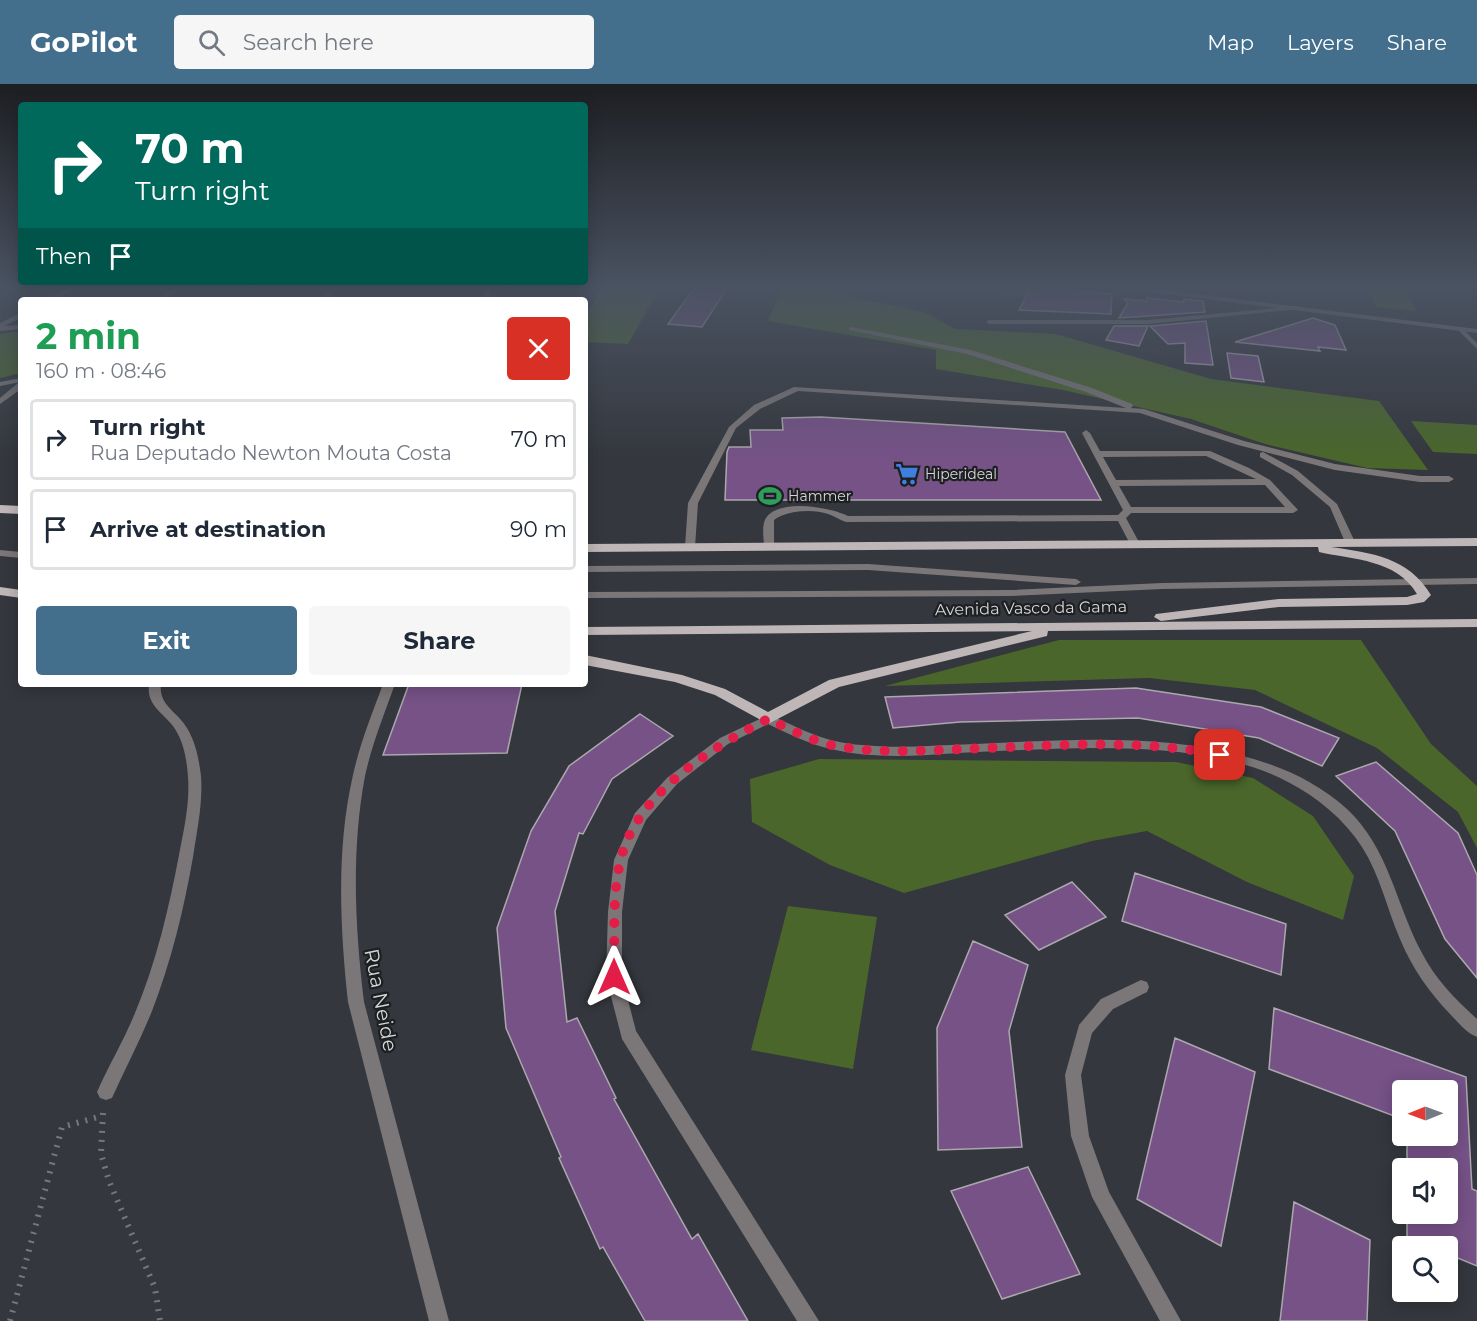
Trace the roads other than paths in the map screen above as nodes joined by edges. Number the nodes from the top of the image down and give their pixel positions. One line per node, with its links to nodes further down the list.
1 (931, 345): 6 (street)
2 (18, 381): 3 (street)
3 (0, 384)
4 (18, 388): 5 (street)
5 (0, 402)
6 (1141, 411): 8 (street); 21 (street)
7 (1086, 434): 9 (street)
8 (1241, 443): 10 (street); 17 (street)
9 (1098, 454): 11 (street); 12 (street)
10 (1449, 479)
11 (1267, 482): 12 (street); 15 (street)
12 (1113, 483): 15 (street)
13 (0, 509): 14 (main road)
14 (18, 510)
15 (1128, 510): 16 (street)
16 (1121, 518): 20 (street); 22 (street)
17 (1350, 542): 18 (main road); 19 (main road)
18 (1477, 542)
19 (1284, 543): 20 (main road); 27 (main road)
20 (1135, 544): 22 (main road)
21 (690, 547): 22 (main road); 23 (main road)
22 (769, 547)
23 (588, 548)
24 (0, 553): 25 (street)
25 (18, 555)
26 (588, 569): 29 (street)
27 (1416, 581): 28 (street); 29 (street); 34 (main road)
28 (1477, 581)
29 (1162, 586): 32 (street)
30 (0, 591): 31 (main road)
31 (18, 594)
32 (588, 595)
33 (1477, 623): 34 (main road, Avenida Vasco da Gama)
34 (1099, 625): 35 (main road, Avenida Vasco da Gama)
35 (1076, 626): 36 (main road, Avenida Vasco da Gama); 40 (main road)
36 (588, 631)
37 (588, 661): 40 (main road)
38 (154, 687): 43 (street)
39 (388, 687): 44 (street, Rua Neide)
40 (768, 719): 42 (street); 45 (street)
41 (1141, 987): 46 (street)
42 (1477, 1030)
43 (106, 1092)
44 (439, 1321)
45 (809, 1321)
46 (1171, 1321)

